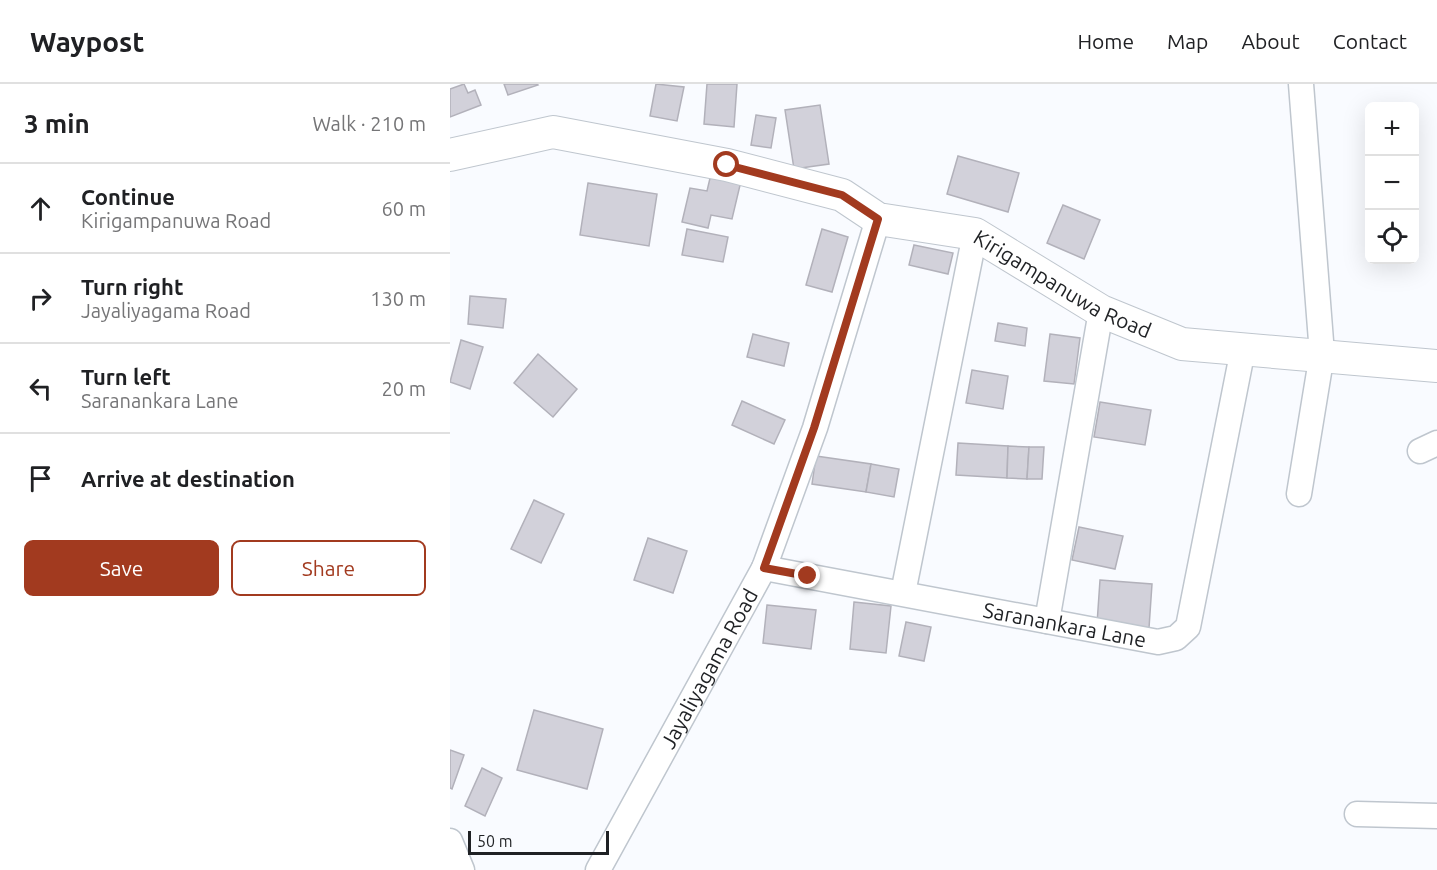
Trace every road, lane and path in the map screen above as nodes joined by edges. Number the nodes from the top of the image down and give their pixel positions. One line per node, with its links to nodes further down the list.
1 (1301, 84): 7 (street)
2 (450, 155): 3 (main road, Kirigampanuwa Road)
3 (878, 219): 4 (main road, Kirigampanuwa Road); 10 (street, Jayaliyagama Road)
4 (975, 234): 5 (main road, Kirigampanuwa Road); 11 (street)
5 (1101, 311): 6 (main road, Kirigampanuwa Road); 12 (street)
6 (1243, 349): 7 (main road, Kirigampanuwa Road); 12 (street, Saranankara Lane)
7 (1322, 354): 8 (main road, Kirigampanuwa Road); 9 (street)
8 (1437, 366)
9 (1299, 494)
10 (764, 568): 11 (street, Saranankara Lane); 17 (street, Jayaliyagama Road)
11 (903, 593): 12 (street, Saranankara Lane)
12 (1047, 621)
13 (1357, 814): 14 (street)
14 (1437, 816)
15 (450, 841): 16 (street)
16 (462, 870)
17 (598, 870)

